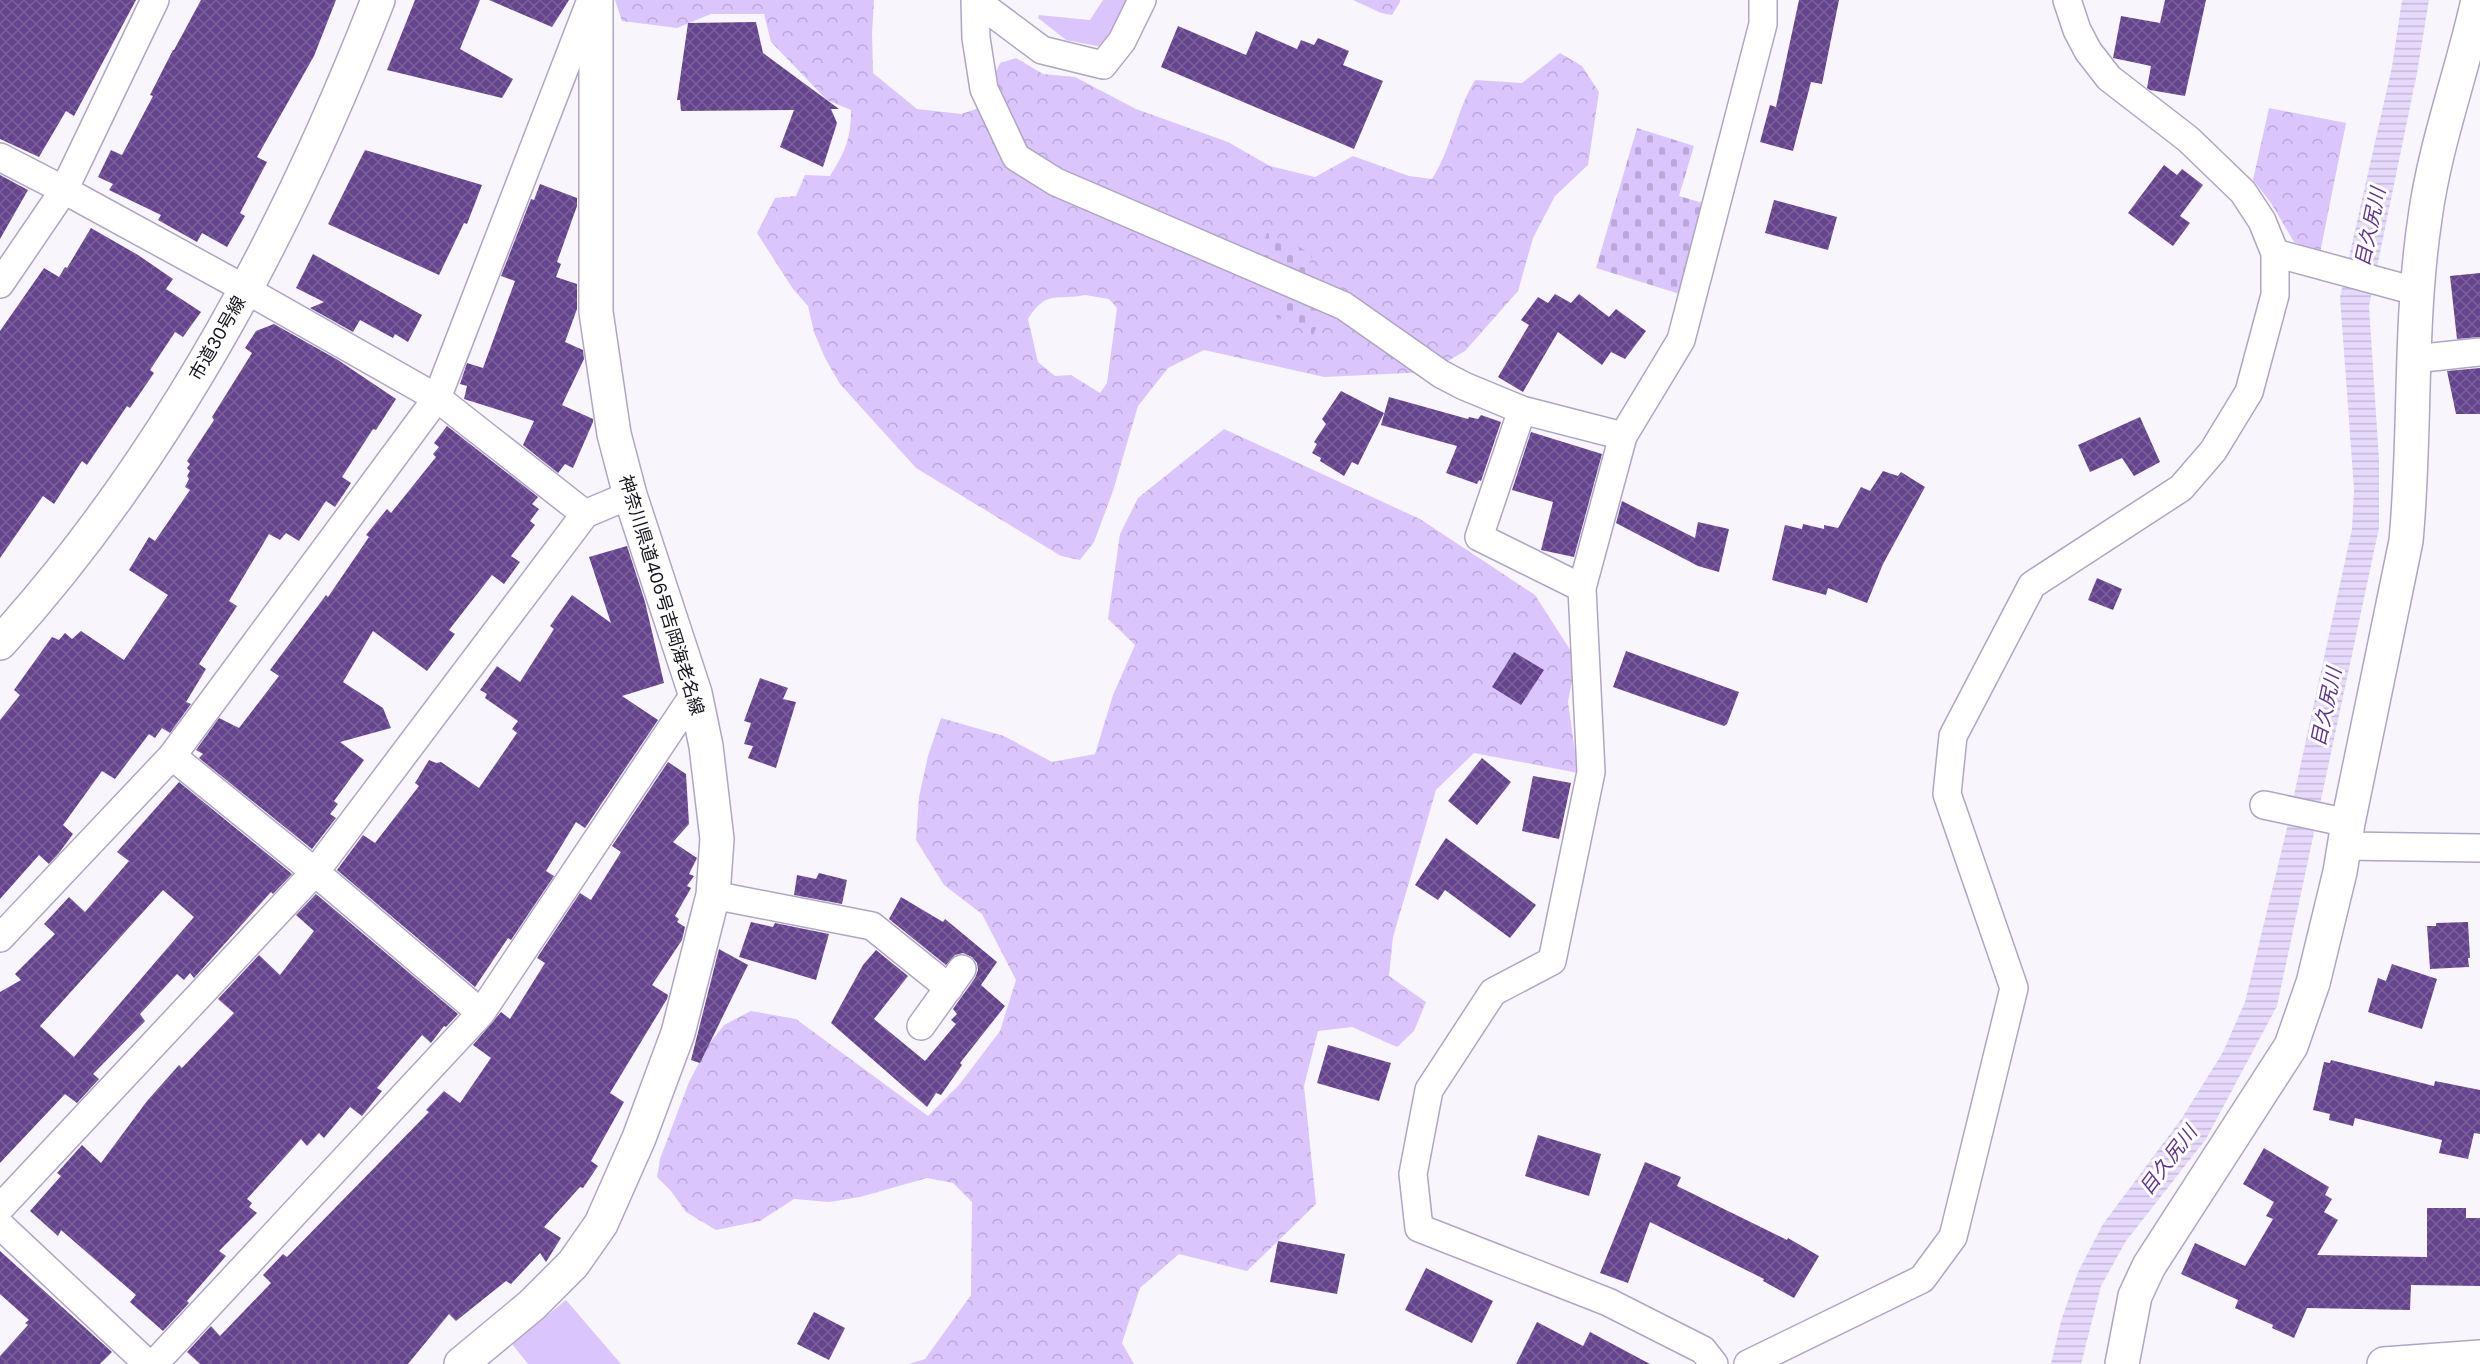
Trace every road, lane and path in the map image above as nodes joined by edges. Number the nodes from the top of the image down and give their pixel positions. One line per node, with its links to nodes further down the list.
1 (155, 0): 11 (street)
2 (378, 0): 15 (street, 市道30号線)
3 (591, 0): 18 (street)
4 (596, 0): 21 (street, 神奈川県道406号吉岡海老名線)
5 (975, 0): 6 (street); 19 (street)
6 (1142, 0)
7 (1763, 0): 20 (street)
8 (2067, 0): 12 (street)
9 (2478, 0): 14 (street)
10 (0, 157): 11 (street)
11 (64, 190): 13 (street); 15 (street)
12 (2276, 253): 14 (street); 41 (street)
13 (0, 284)
14 (2404, 288): 17 (street)
15 (246, 290): 18 (street); 24 (street, 市道30号線)
16 (2480, 352): 17 (street)
17 (2414, 359): 28 (street)
18 (437, 398): 22 (street); 26 (street)
19 (1522, 410): 20 (street); 23 (street)
20 (1623, 436): 23 (street)
21 (630, 495): 22 (street); 25 (street, 神奈川県道406号吉岡海老名線)
22 (585, 514): 30 (street)
23 (1582, 588): 40 (street)
24 (0, 643)
25 (694, 693): 31 (street, 神奈川県道406号吉岡海老名線); 33 (street)
26 (172, 756): 30 (street); 32 (street)
27 (2269, 807): 28 (street)
28 (2341, 830): 29 (street); 42 (street)
29 (2480, 848)
30 (315, 872): 33 (street); 35 (street)
31 (713, 895): 34 (street); 39 (street, 神奈川県道406号吉岡海老名線)
32 (0, 938)
33 (481, 1012): 38 (street)
34 (921, 1026)
35 (0, 1208)
36 (0, 1225): 38 (street)
37 (2480, 1357): 43 (street)
38 (141, 1361)
39 (461, 1364)
40 (1714, 1364)
41 (1748, 1364)
42 (2122, 1364)
43 (2384, 1364)

